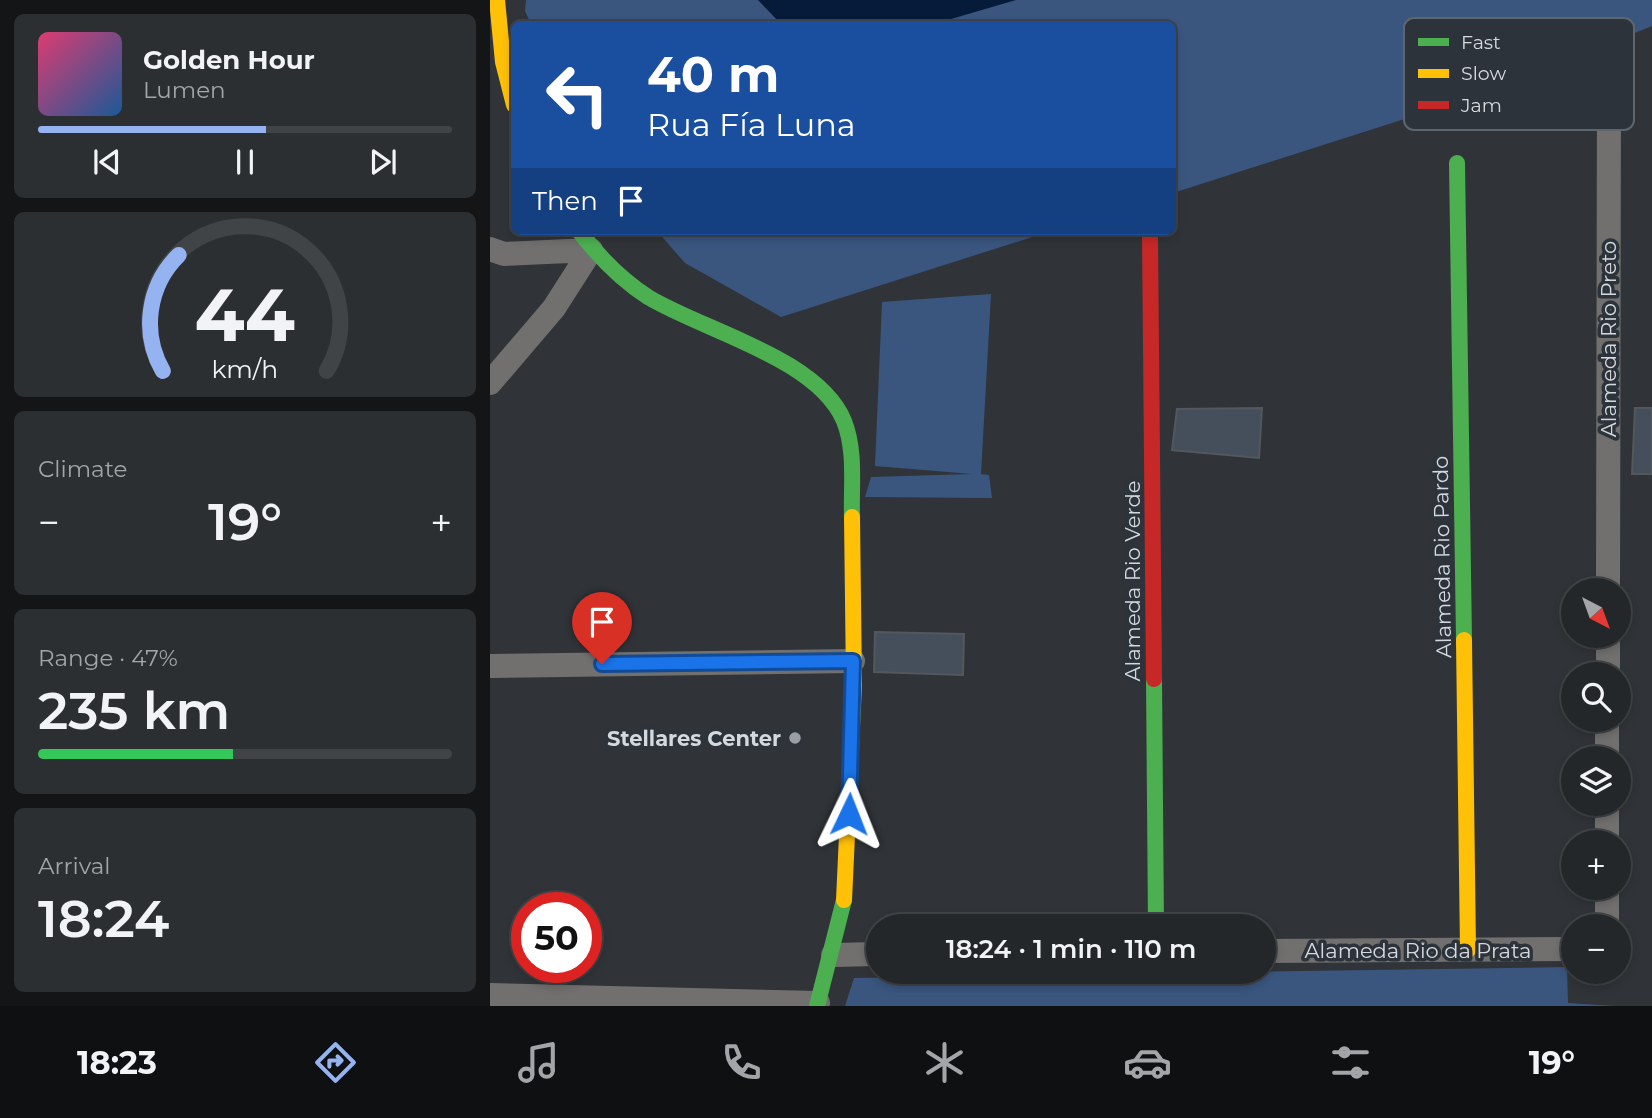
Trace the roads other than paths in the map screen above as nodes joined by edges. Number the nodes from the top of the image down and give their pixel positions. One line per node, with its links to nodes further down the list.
1 (497, 0): 2 (street)
2 (511, 93)
3 (1609, 130): 9 (street, Alameda Rio Preto)
4 (1457, 163): 14 (street, Alameda Rio Pardo)
5 (1150, 236): 12 (street, Alameda Rio Verde)
6 (585, 241): 7 (street); 8 (street); 10 (street)
7 (490, 249)
8 (490, 383)
9 (1608, 578)
10 (853, 661): 11 (street); 17 (street)
11 (490, 666)
12 (1156, 914)
13 (1561, 949): 14 (street, Alameda Rio da Prata)
14 (1468, 950): 15 (street, Alameda Rio da Prata)
15 (1276, 951)
16 (866, 954): 17 (street)
17 (833, 955): 19 (street)
18 (490, 995): 19 (street)
19 (817, 1004)

